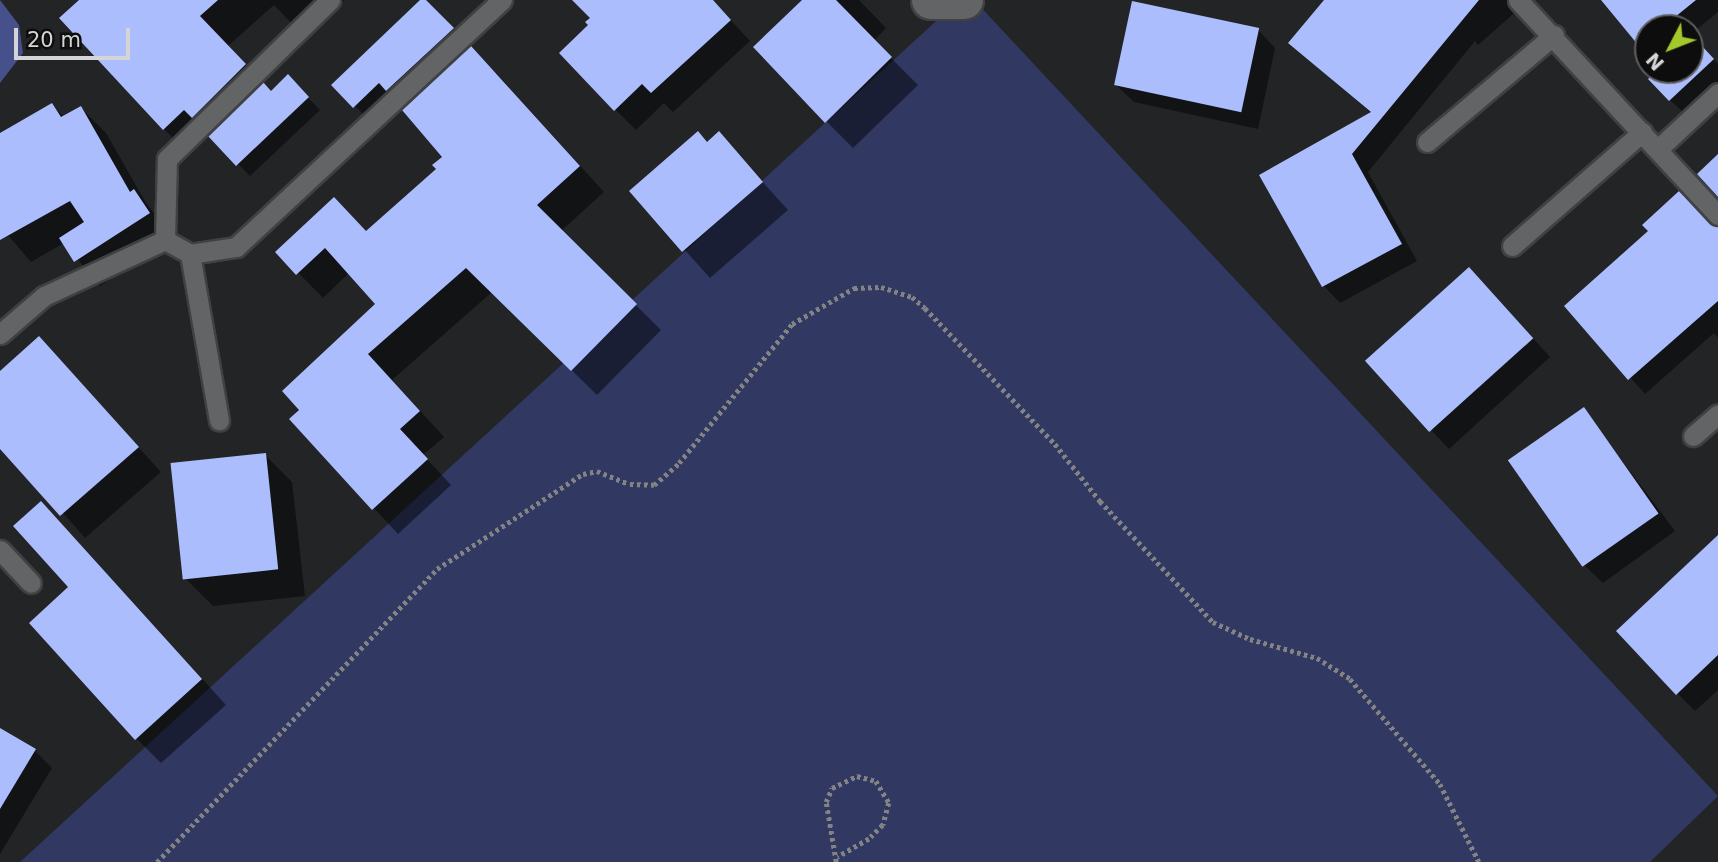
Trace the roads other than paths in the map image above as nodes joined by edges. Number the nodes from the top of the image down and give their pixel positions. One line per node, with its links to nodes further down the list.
1 (330, 0): 12 (lane)
2 (502, 0): 14 (lane)
3 (931, 0): 4 (street)
4 (964, 0)
5 (1518, 0): 6 (lane)
6 (1554, 35): 8 (lane); 9 (lane)
7 (1718, 93): 10 (lane)
8 (1642, 132): 10 (lane); 13 (lane)
9 (1427, 142)
10 (1658, 149): 11 (lane)
11 (1718, 215)
12 (165, 240): 14 (lane); 15 (lane)
13 (1512, 247)
14 (190, 254): 17 (lane)
15 (0, 334)
16 (1718, 414): 18 (lane)
17 (219, 419)
18 (1693, 436)
19 (0, 550): 20 (lane)
20 (31, 583)

